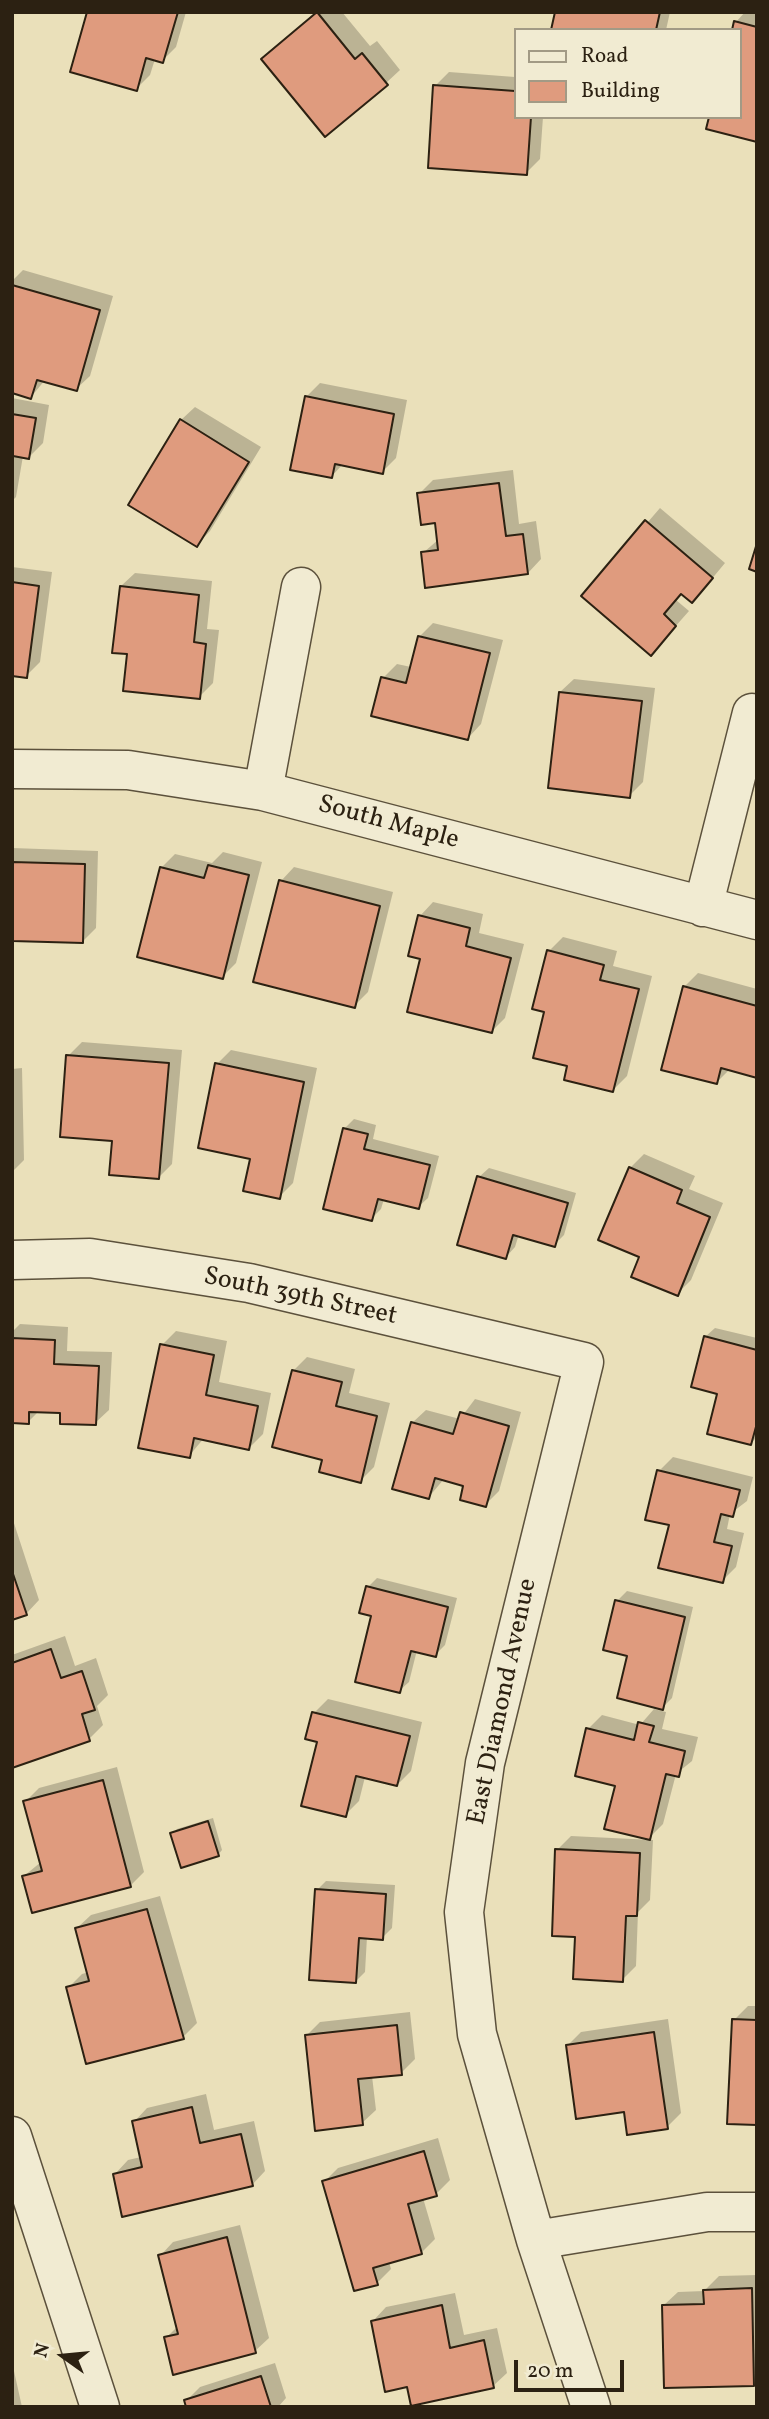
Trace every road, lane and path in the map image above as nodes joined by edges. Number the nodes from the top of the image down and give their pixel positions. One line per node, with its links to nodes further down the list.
1 (301, 587): 4 (street)
2 (752, 713): 5 (street)
3 (12, 769): 4 (street, South Maple)
4 (263, 791): 5 (street, South Maple)
5 (703, 907): 6 (street, South Maple)
6 (757, 920)
7 (12, 1260): 8 (street, South 39th Street)
8 (584, 1362): 11 (street, East Diamond Avenue)
9 (12, 2136): 12 (street)
10 (757, 2212): 11 (street)
11 (536, 2240): 13 (street, East Diamond Avenue)
12 (100, 2407)
13 (591, 2407)

